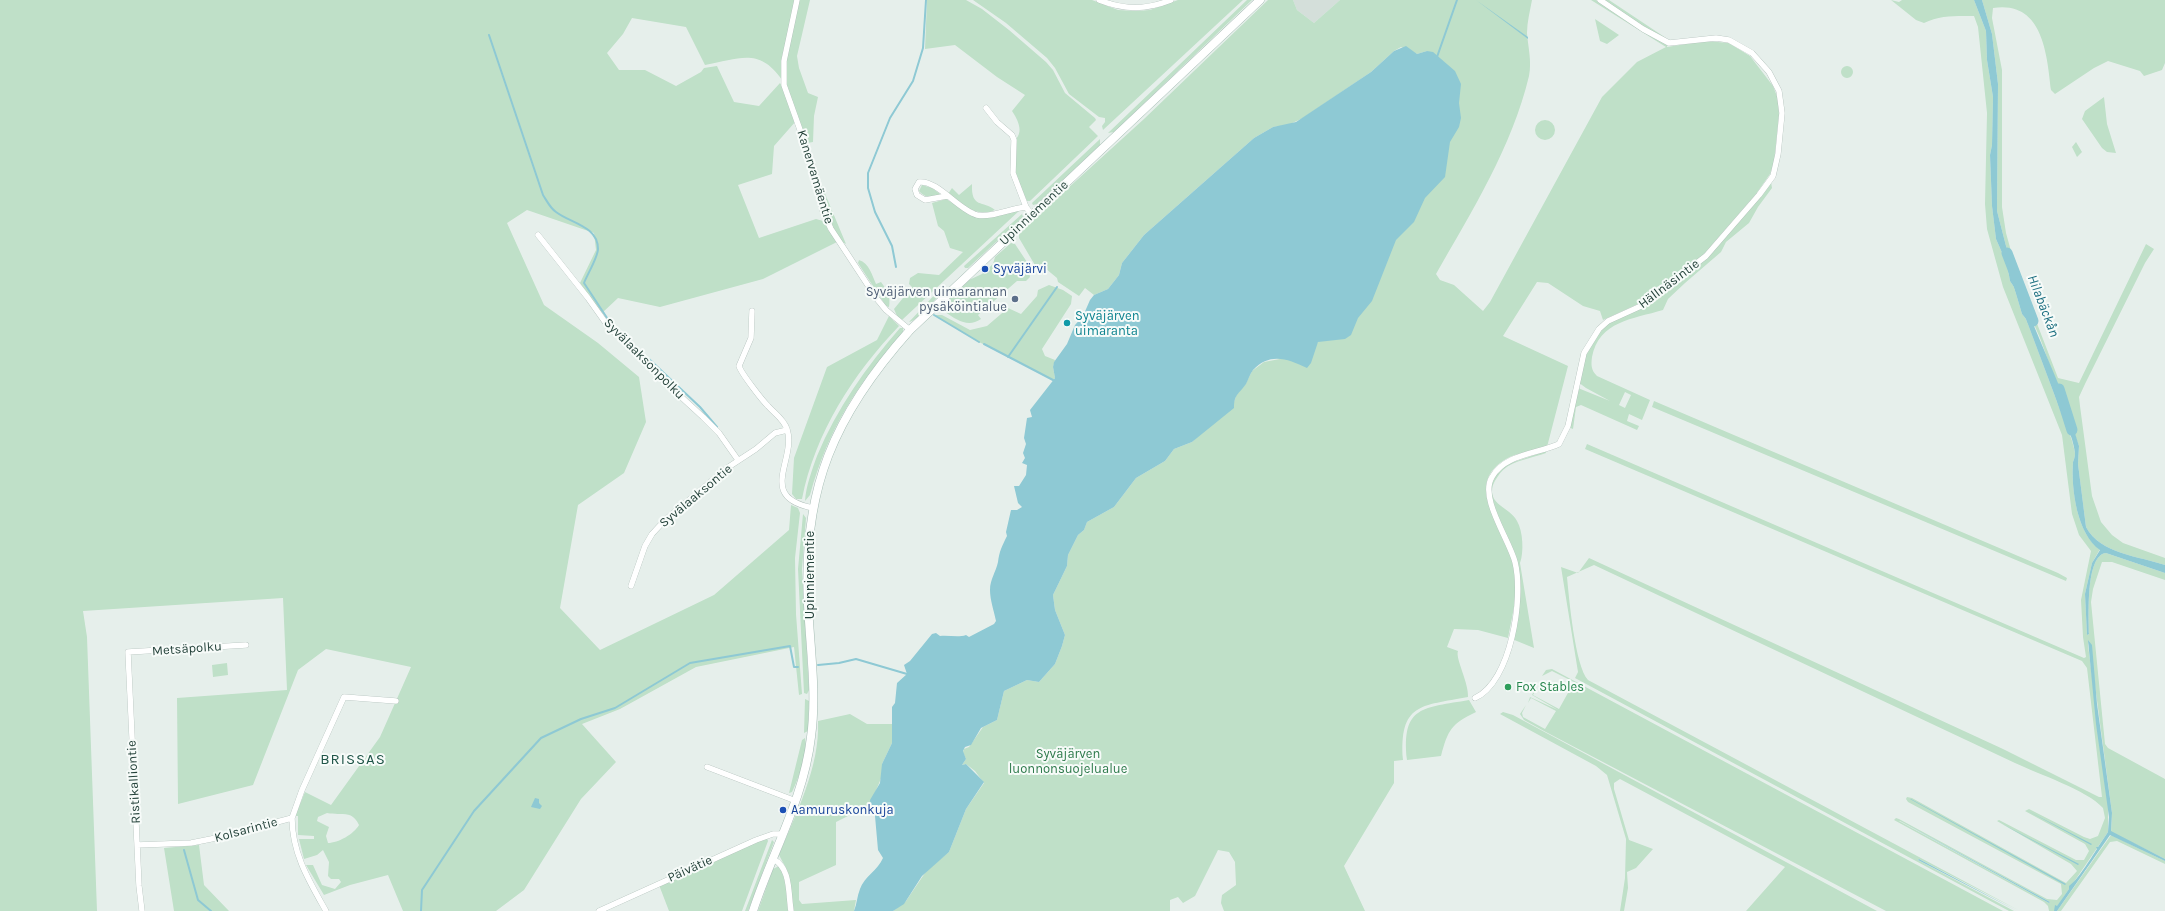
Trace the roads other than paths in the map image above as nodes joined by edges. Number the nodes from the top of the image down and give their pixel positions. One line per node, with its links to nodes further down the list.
1 (797, 0): 12 (street, Kanervamäentie)
2 (1099, 0): 3 (street)
3 (1171, 0)
4 (1260, 0): 9 (main road, Upinniementie)
5 (1600, 0): 19 (street, Hällnäsintie)
6 (986, 108): 8 (street)
7 (947, 196): 7 (street); 8 (street)
8 (1026, 207): 9 (street)
9 (1032, 215): 12 (main road, Upinniementie)
10 (538, 235): 14 (street, Syvälaaksonpolku)
11 (752, 311): 13 (street)
12 (910, 330): 15 (main road, Upinniementie)
13 (787, 430): 14 (street, Syvälaaksontie); 15 (street)
14 (738, 460): 16 (street, Syvälaaksontie)
15 (813, 508): 22 (main road, Upinniementie)
16 (631, 586)
17 (246, 645): 18 (street, Metsäpolku)
18 (128, 652): 25 (street, Ristikalliontie)
19 (1475, 698)
20 (396, 701): 23 (street, Kolsarintie)
21 (708, 767): 22 (street)
22 (796, 801): 24 (main road, Upinniementie)
23 (292, 818): 25 (street, Kolsarintie); 28 (street)
24 (783, 834): 26 (main road, Upinniementie); 29 (street, Päivätie)
25 (137, 846): 27 (street, Ristikalliontie)
26 (773, 858): 30 (main road, Upinniementie); 31 (street)
27 (142, 911)
28 (326, 911)
29 (599, 911)
30 (753, 911)
31 (791, 911)

